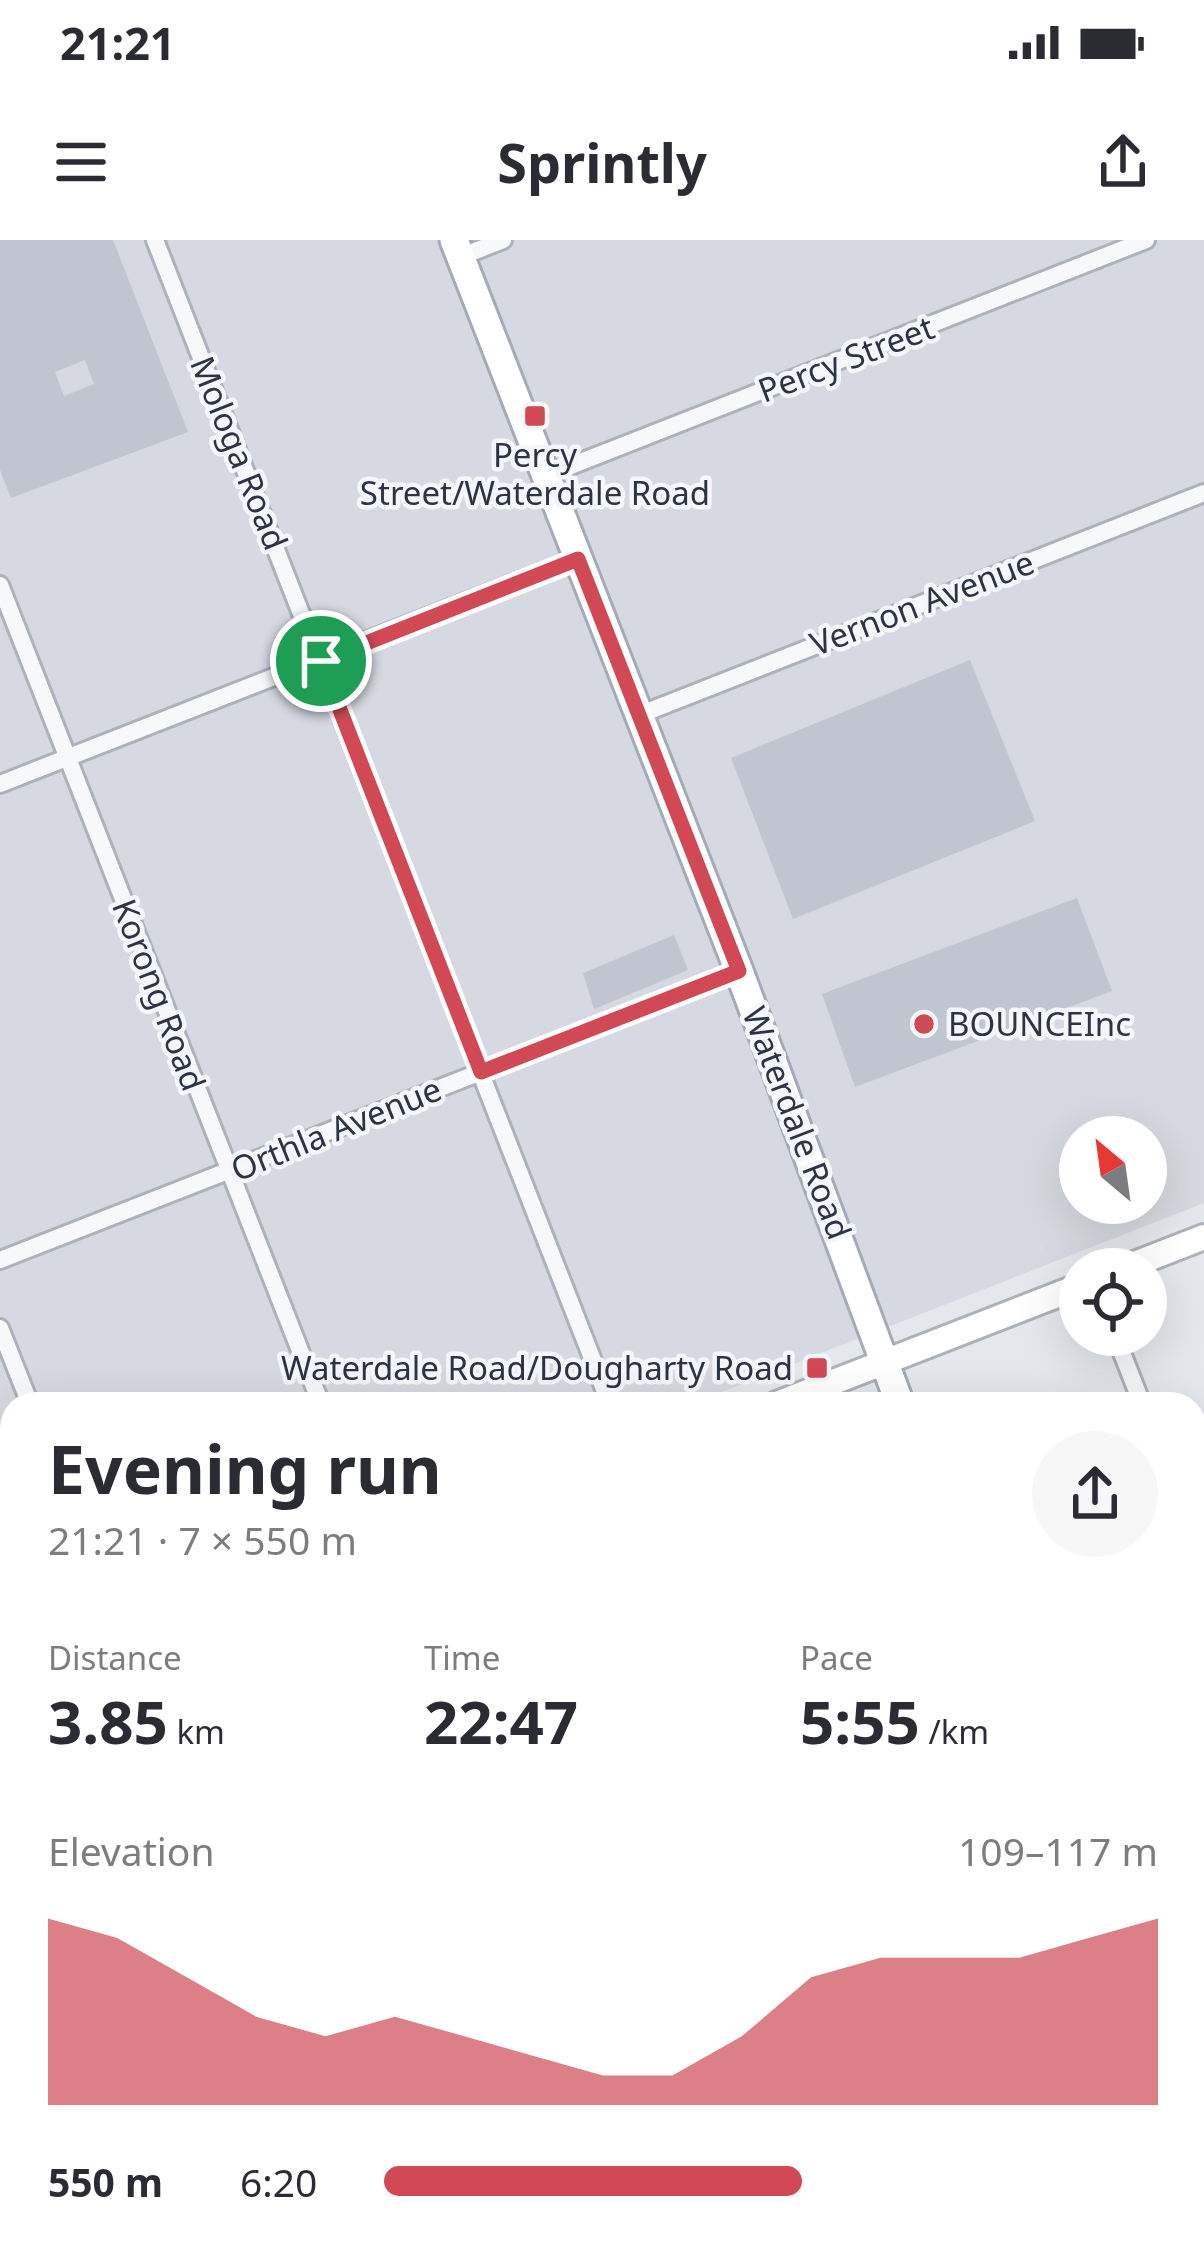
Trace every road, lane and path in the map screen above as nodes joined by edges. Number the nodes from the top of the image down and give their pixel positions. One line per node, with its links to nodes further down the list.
1 (155, 240): 9 (street, Mologa Road)
2 (503, 240): 4 (street)
3 (1146, 240): 5 (street, Percy Street)
4 (457, 248): 5 (main road, Waterdale Road)
5 (545, 476): 7 (main road, Waterdale Road)
6 (1204, 493): 10 (street, Vernon Avenue)
7 (578, 559): 9 (street); 10 (main road, Waterdale Road)
8 (0, 585): 11 (street, Korong Road)
9 (321, 661): 11 (street); 14 (street, Mologa Road)
10 (639, 715): 13 (main road, Waterdale Road)
11 (66, 758): 12 (street); 15 (street, Korong Road)
12 (0, 784)
13 (739, 971): 14 (street, Orthla Avenue); 22 (main road, Waterdale Road)
14 (481, 1072): 15 (street, Orthla Avenue); 25 (street, Mologa Road)
15 (228, 1172): 18 (street, Orthla Avenue); 24 (street, Korong Road)
16 (1204, 1237): 17 (street)
17 (1167, 1251)
18 (0, 1260)
19 (1059, 1294): 22 (street)
20 (0, 1328): 23 (street)
21 (1123, 1356): 28 (street)
22 (886, 1361): 26 (street); 27 (main road, Waterdale Road)
23 (25, 1392)
24 (316, 1392)
25 (605, 1392)
26 (807, 1392)
27 (896, 1392)
28 (1137, 1392)

